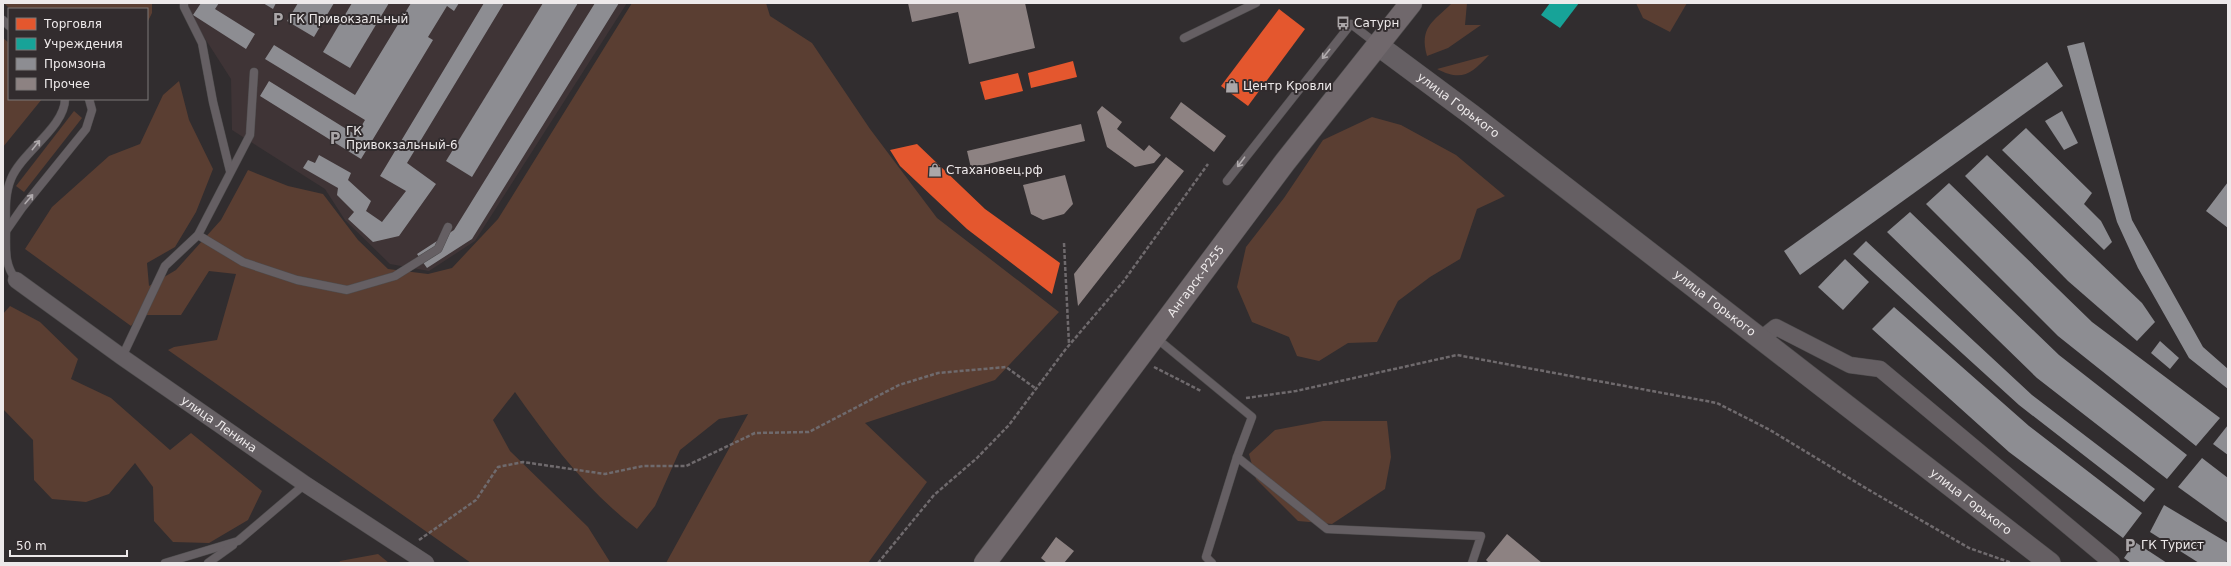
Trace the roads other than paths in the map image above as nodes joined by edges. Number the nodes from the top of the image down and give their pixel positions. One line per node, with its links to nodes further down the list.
1 (184, 3): 9 (lane)
2 (1256, 3): 4 (lane)
3 (1411, 3): 5 (main road, Ангарск-Р255)
4 (1184, 38)
5 (1379, 46): 10 (lane, one-way to 10); 16 (main road, Ангарск-Р255); 17 (street, улица Горького)
6 (254, 72): 9 (lane)
7 (65, 100): 12 (lane, one-way to 7)
8 (89, 100): 12 (lane, one-way to 8)
9 (230, 171): 13 (lane)
10 (1227, 180)
11 (448, 227): 13 (lane)
12 (6, 231): 15 (lane)
13 (198, 235): 18 (lane)
14 (3, 266): 15 (lane)
15 (16, 280): 18 (street, улица Ленина)
16 (1155, 337): 19 (lane); 25 (main road, Ангарск-Р255)
17 (1761, 339): 28 (street, улица Горького); 29 (street)
18 (122, 357): 20 (street, улица Ленина)
19 (1237, 457): 26 (lane); 27 (lane)
20 (305, 484): 21 (lane); 24 (street, улица Ленина)
21 (238, 542): 22 (lane); 23 (lane)
22 (165, 563)
23 (208, 563)
24 (426, 563)
25 (985, 563)
26 (1212, 563)
27 (1472, 563)
28 (2050, 563)
29 (2112, 563)

